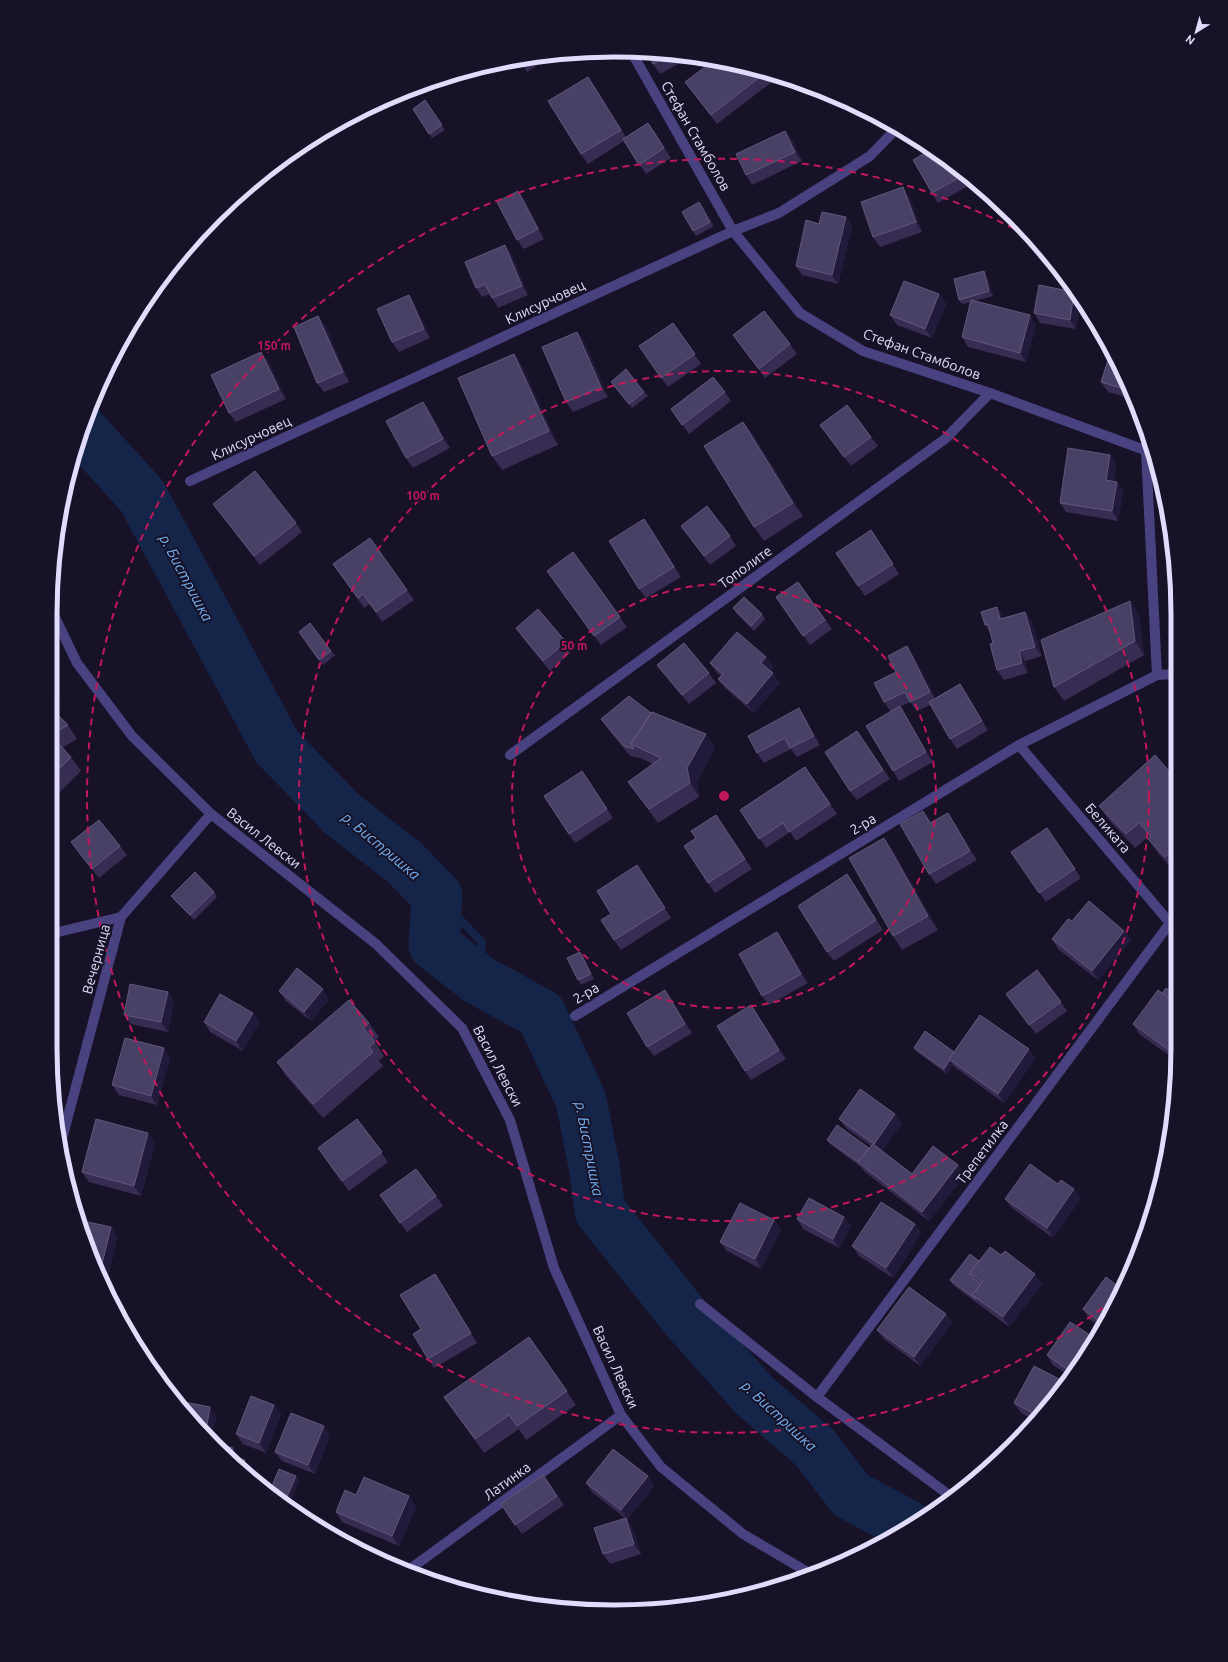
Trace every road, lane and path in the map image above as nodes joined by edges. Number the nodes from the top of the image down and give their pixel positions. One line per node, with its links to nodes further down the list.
1 (635, 58): 3 (street, Стефан Стамболов)
2 (893, 132): 3 (street, Клисурчовец)
3 (734, 231): 4 (street, Стефан Стамболов); 7 (street, Клисурчовец)
4 (990, 393): 5 (street, Стефан Стамболов); 12 (street, Тополите)
5 (1146, 451)
6 (1148, 458): 10 (street)
7 (190, 481)
8 (57, 622): 13 (street, Васил Левски)
9 (1171, 674): 10 (street, 2-ра)
10 (1156, 675): 11 (street, 2-ра)
11 (1018, 746): 15 (street, Беликата); 18 (street, 2-ра)
12 (510, 755)
13 (211, 814): 14 (street, Вечерница); 22 (street, Васил Левски)
14 (121, 917): 17 (street); 19 (street, Вечерница)
15 (1171, 924)
16 (1171, 929): 21 (street, Трепетилка)
17 (57, 932)
18 (575, 1016)
19 (64, 1133)
20 (700, 1304): 21 (street)
21 (817, 1397): 23 (street)
22 (622, 1415): 24 (street, Латинка); 25 (street, Васил Левски)
23 (947, 1494)
24 (413, 1567)
25 (806, 1570)

